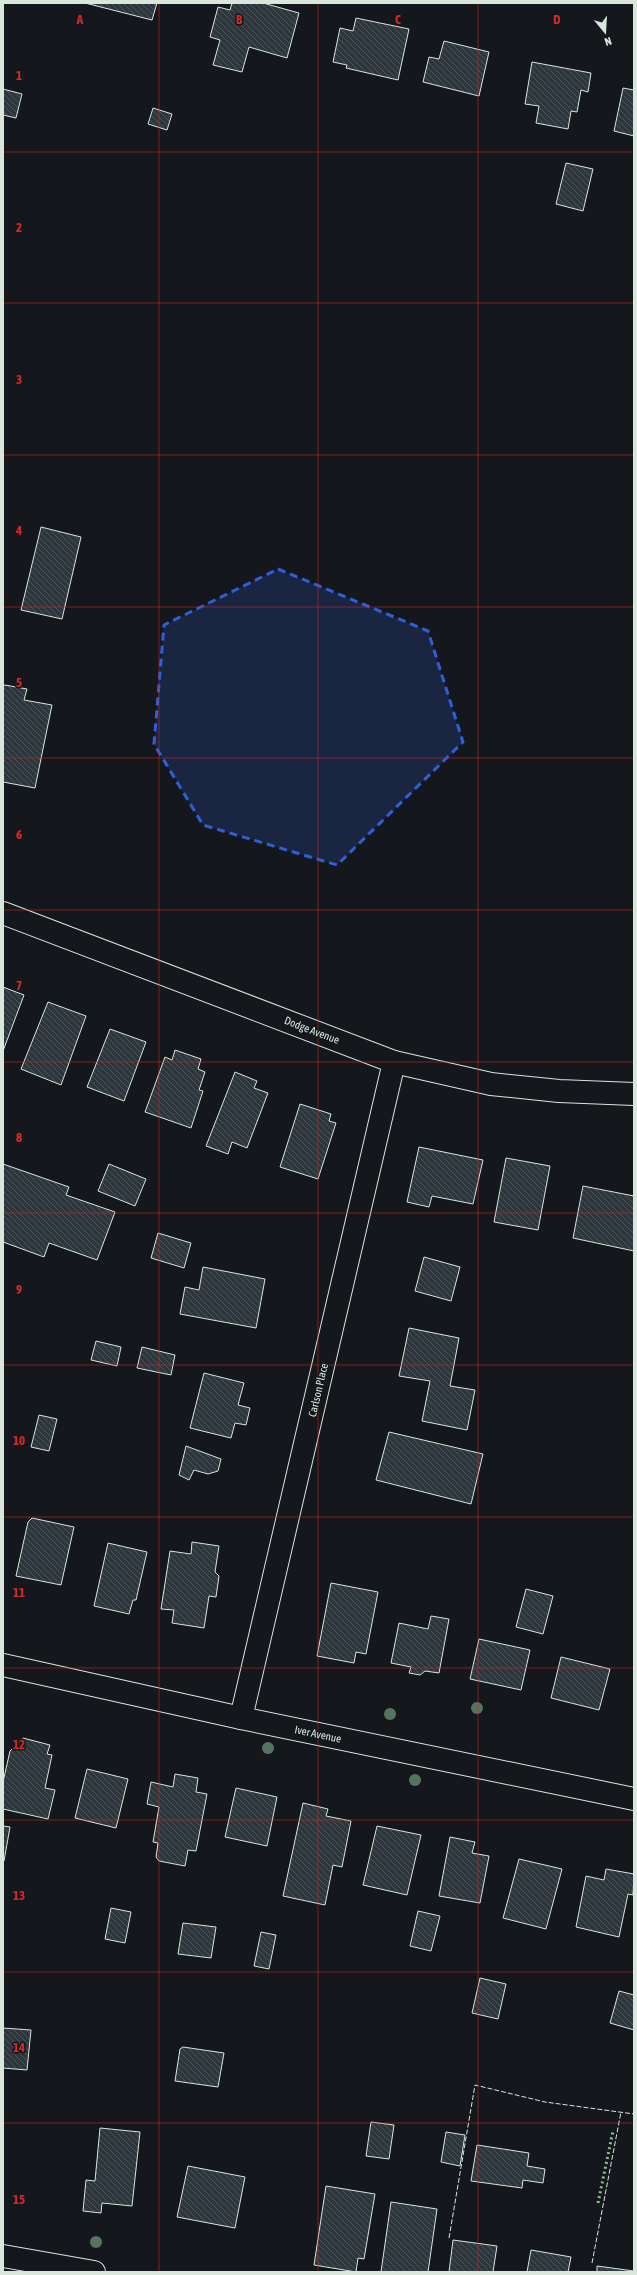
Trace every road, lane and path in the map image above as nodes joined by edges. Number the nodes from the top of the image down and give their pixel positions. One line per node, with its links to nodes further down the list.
1 (3, 913): 2 (street, Dodge Avenue)
2 (394, 1062): 3 (street, Dodge Avenue); 5 (street, Carlson Place)
3 (634, 1094)
4 (3, 1665): 5 (street, Iver Avenue)
5 (241, 1718): 6 (street, Iver Avenue)
6 (634, 1799)
7 (3, 2256): 8 (street)
8 (94, 2272)

